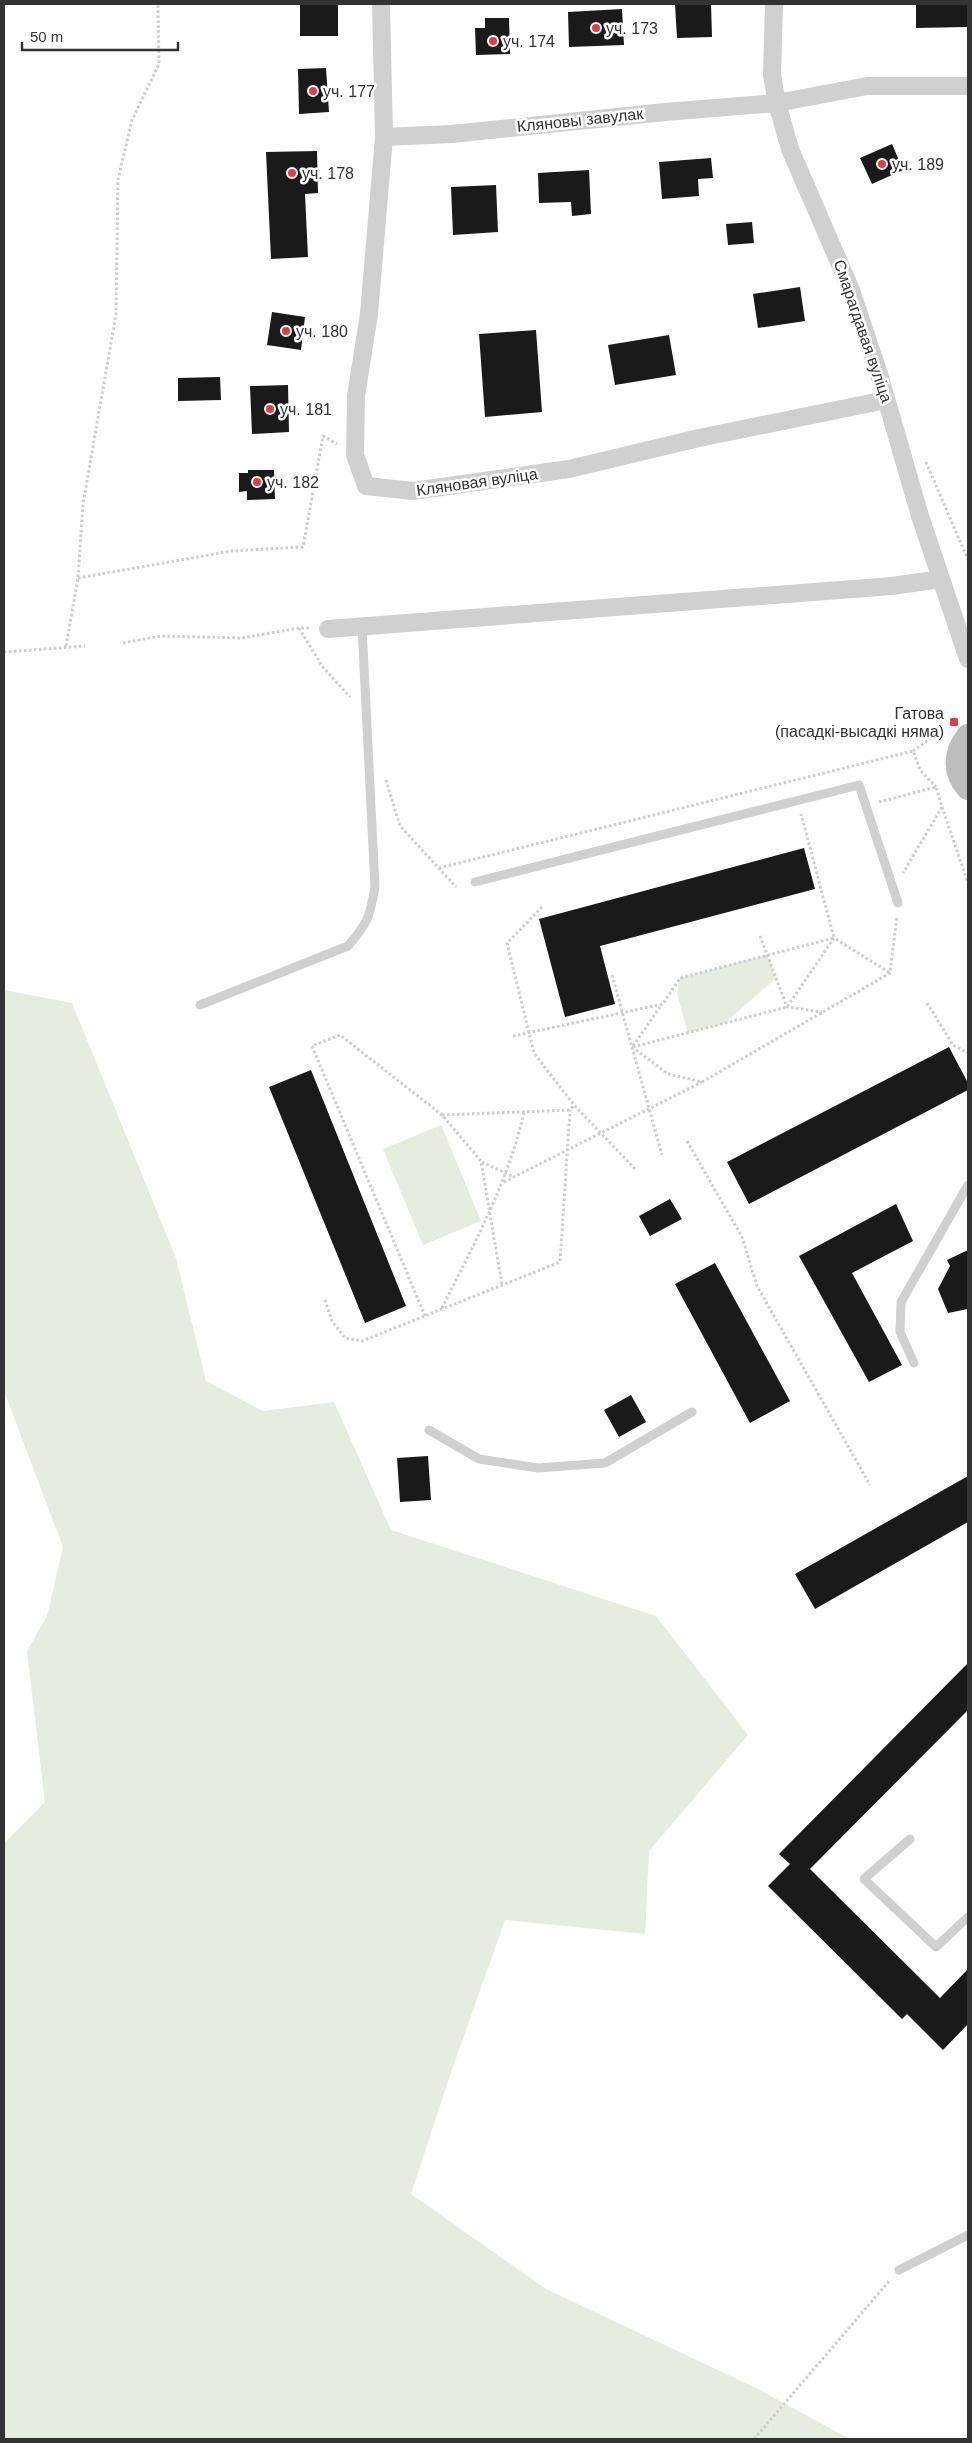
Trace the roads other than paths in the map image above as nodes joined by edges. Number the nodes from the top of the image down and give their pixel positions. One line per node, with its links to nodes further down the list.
1 (381, 4): 5 (street, Кляновая вуліца)
2 (774, 4): 4 (street, Смарагдавая вуліца)
3 (968, 86): 4 (street, Кляновы завулак)
4 (777, 103): 5 (street, Кляновы завулак); 6 (street, Смарагдавая вуліца)
5 (384, 137): 6 (street, Кляновая вуліца)
6 (886, 400): 7 (street, Смарагдавая вуліца)
7 (941, 580): 8 (street); 10 (street, Смарагдавая вуліца)
8 (362, 626): 9 (street); 15 (lane)
9 (328, 629)
10 (968, 659)
11 (968, 736): 12 (street)
12 (968, 788)
13 (475, 882): 14 (lane)
14 (898, 903)
15 (200, 1005)
16 (968, 1185): 17 (lane)
17 (914, 1363)
18 (692, 1412): 19 (lane)
19 (429, 1430)
20 (910, 1839): 21 (lane)
21 (968, 1917)
22 (968, 2235): 23 (lane)
23 (899, 2270)

